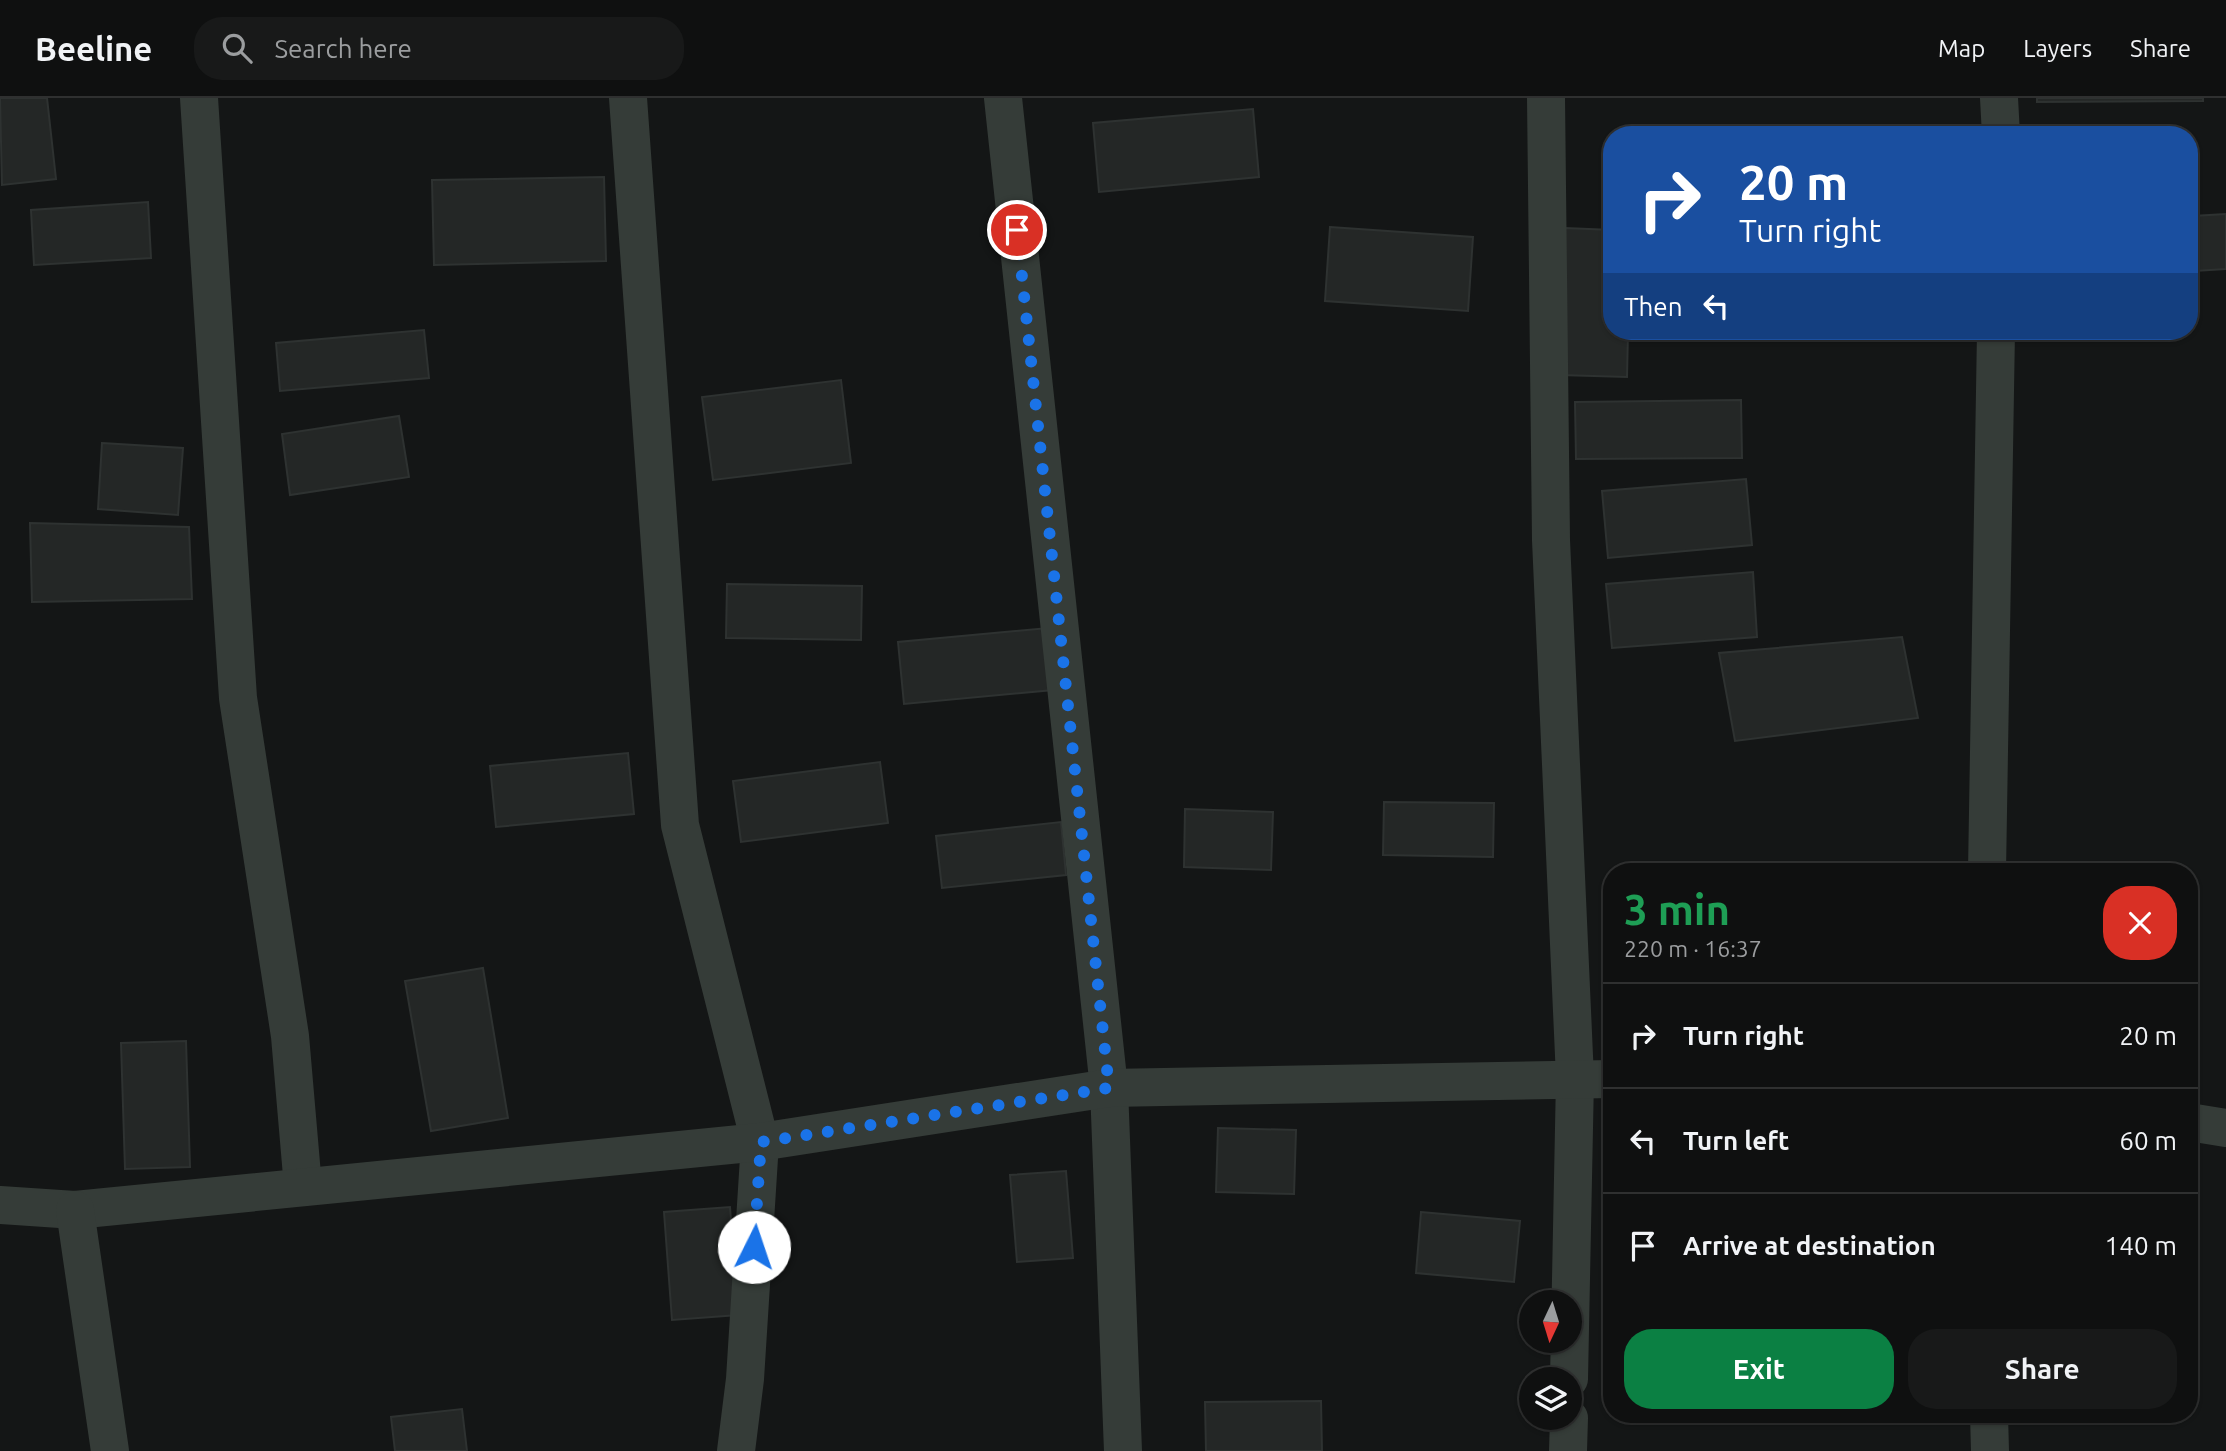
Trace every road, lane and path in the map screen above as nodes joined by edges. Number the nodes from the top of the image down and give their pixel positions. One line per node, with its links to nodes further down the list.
1 (199, 98): 14 (street)
2 (628, 98): 13 (street)
3 (1003, 98): 10 (street)
4 (1546, 98): 9 (street)
5 (1999, 98): 6 (street)
6 (2001, 126)
7 (1996, 340): 8 (street)
8 (1987, 863)
9 (1593, 1078): 10 (street); 17 (street)
10 (1109, 1088): 13 (street); 22 (street)
11 (2198, 1123): 12 (street)
12 (2226, 1128)
13 (761, 1142): 14 (street); 21 (street)
14 (303, 1187): 16 (street)
15 (0, 1205): 16 (street)
16 (75, 1210): 20 (street)
17 (1570, 1367)
18 (1989, 1423): 24 (street)
19 (1569, 1430): 23 (street)
20 (110, 1451)
21 (736, 1451)
22 (1123, 1451)
23 (1568, 1451)
24 (1990, 1451)

